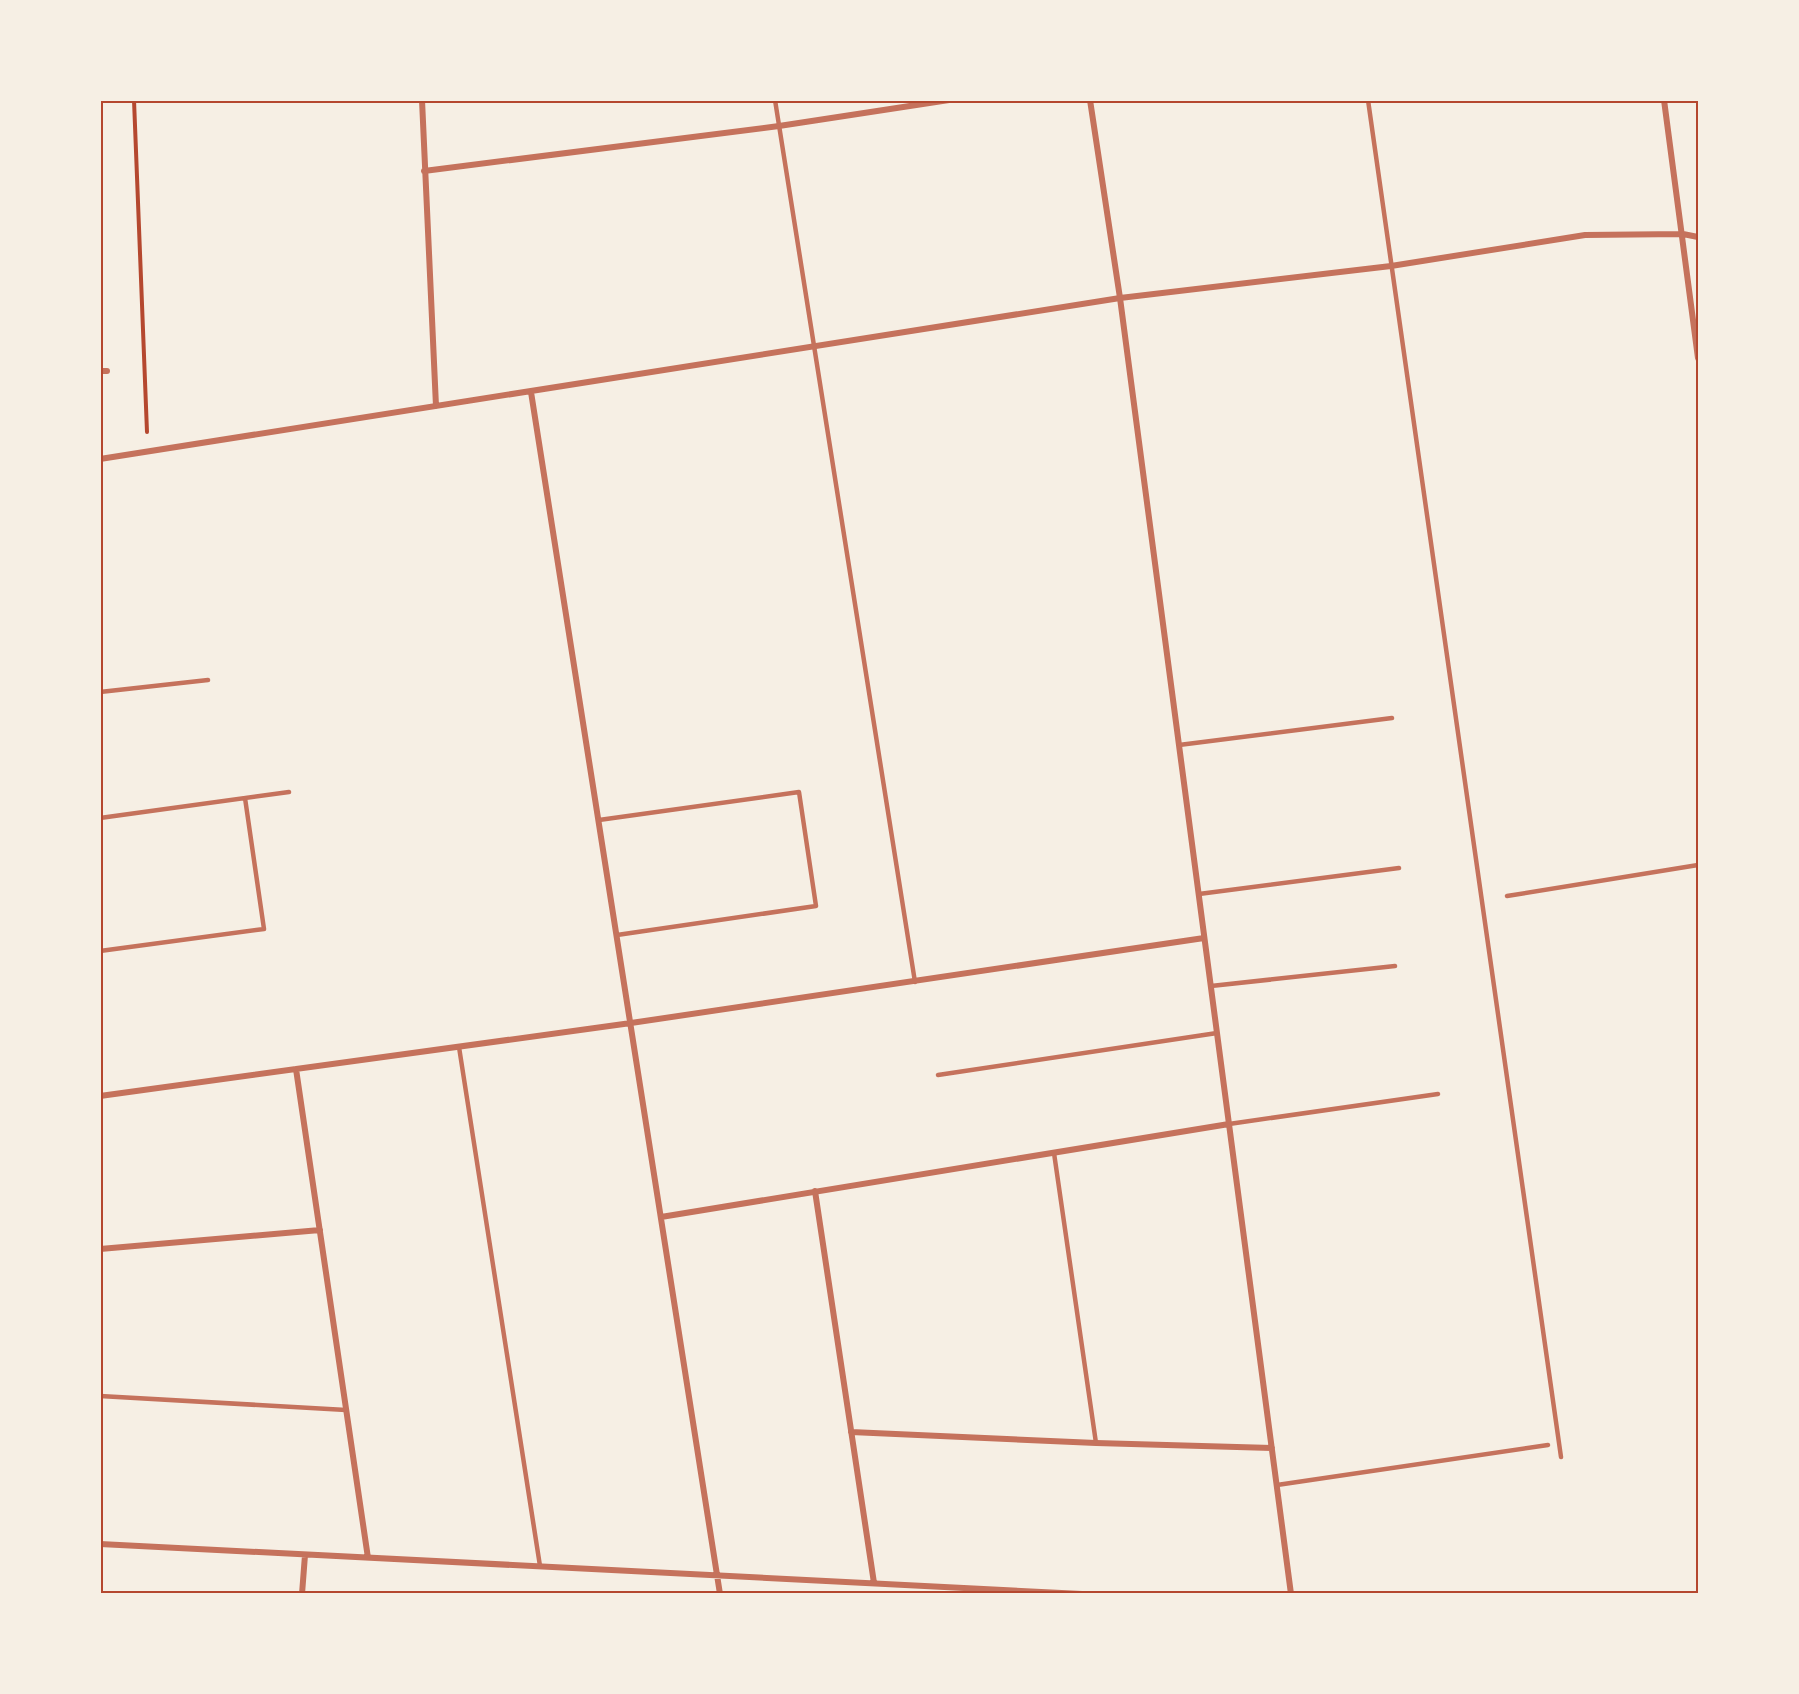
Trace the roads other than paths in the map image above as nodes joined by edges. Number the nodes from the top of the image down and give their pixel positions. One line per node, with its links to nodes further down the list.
1 (422, 100): 8 (street)
2 (775, 100): 7 (lane)
3 (949, 100): 7 (street)
4 (1090, 100): 12 (street)
5 (1368, 100): 11 (lane)
6 (1664, 100): 9 (street)
7 (779, 126): 8 (street); 13 (lane)
8 (424, 171): 16 (street)
9 (1683, 234): 10 (street); 11 (street); 14 (street)
10 (1698, 237)
11 (1391, 266): 12 (street); 55 (lane)
12 (1120, 298): 13 (street); 21 (street)
13 (813, 347): 15 (street); 34 (lane)
14 (1698, 357)
15 (531, 392): 16 (street); 25 (street)
16 (436, 406): 17 (street)
17 (100, 459)
18 (208, 680): 19 (lane)
19 (100, 692)
20 (1392, 718): 21 (lane)
21 (1179, 745): 28 (street)
22 (289, 792): 23 (lane)
23 (245, 798): 24 (lane); 32 (lane)
24 (100, 818)
25 (599, 820): 30 (street); 30 (lane)
26 (1698, 865): 29 (lane)
27 (1399, 868): 28 (lane)
28 (1198, 894): 31 (street)
29 (1507, 896)
30 (617, 935): 36 (street)
31 (1204, 938): 34 (street); 35 (street)
32 (100, 951)
33 (1395, 966): 35 (lane)
34 (915, 982): 36 (street)
35 (1211, 986): 37 (street)
36 (631, 1023): 38 (street); 46 (street)
37 (1217, 1033): 40 (lane); 43 (street)
38 (459, 1047): 39 (street); 60 (lane)
39 (296, 1069): 42 (street); 47 (street)
40 (938, 1075)
41 (1438, 1094): 43 (lane)
42 (100, 1096)
43 (1229, 1124): 44 (street); 54 (street)
44 (1054, 1153): 45 (street); 52 (lane)
45 (815, 1191): 46 (street); 51 (street)
46 (661, 1217): 61 (street)
47 (320, 1230): 48 (street); 50 (street)
48 (100, 1249)
49 (100, 1396): 50 (lane)
50 (347, 1410): 59 (street)
51 (851, 1432): 52 (street); 62 (street)
52 (1096, 1443): 54 (street)
53 (1548, 1445): 56 (lane)
54 (1272, 1448): 56 (street)
55 (1561, 1457)
56 (1276, 1485): 66 (street)
57 (100, 1544): 58 (street)
58 (305, 1555): 59 (street); 63 (street)
59 (368, 1558): 60 (street)
60 (540, 1566): 61 (street)
61 (718, 1575): 62 (street); 64 (street)
62 (874, 1583): 65 (street)
63 (303, 1593)
64 (720, 1593)
65 (1082, 1593)
66 (1291, 1593)

